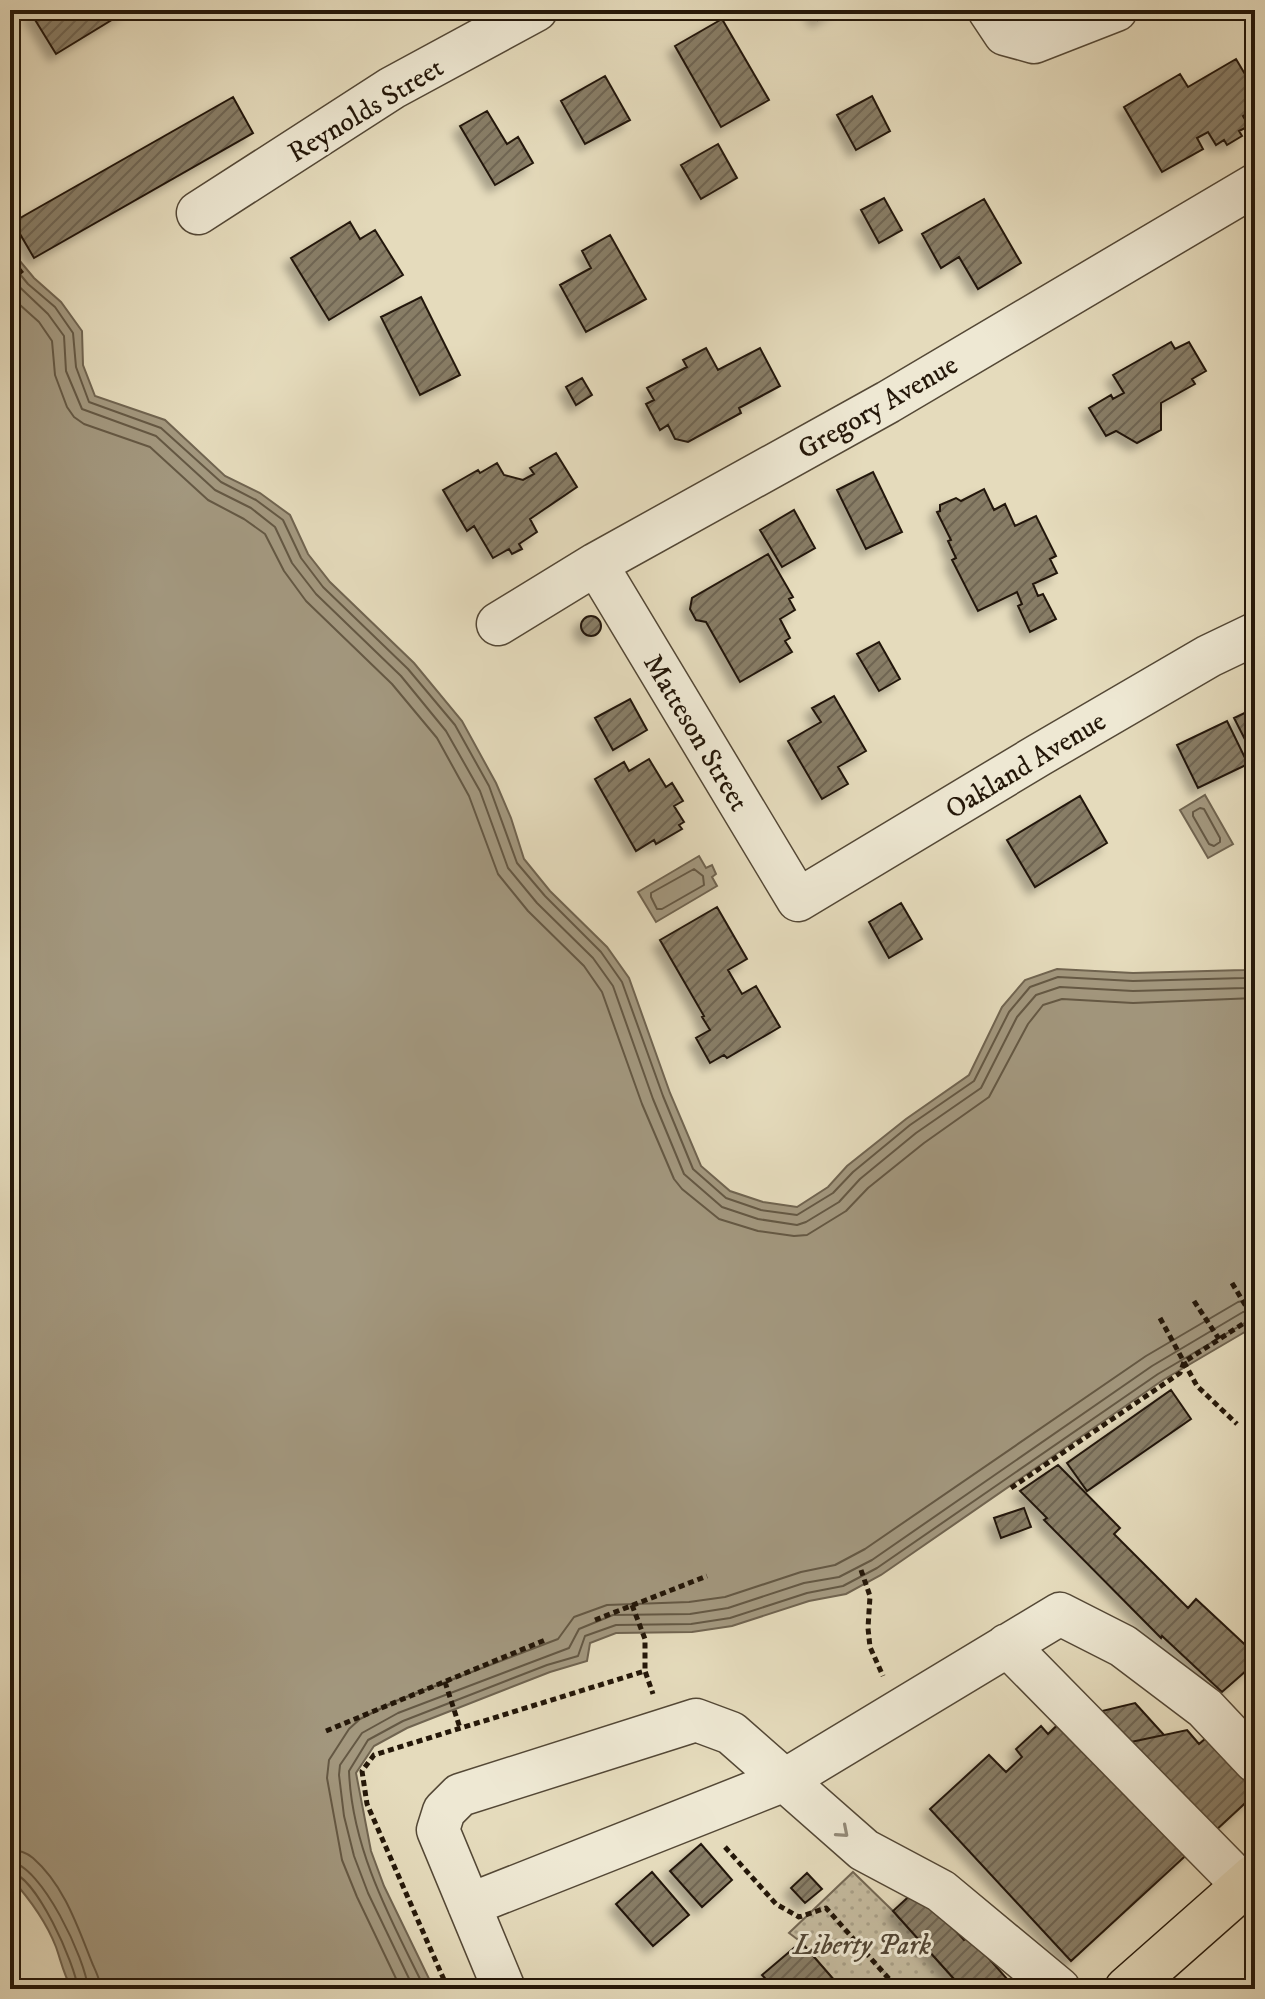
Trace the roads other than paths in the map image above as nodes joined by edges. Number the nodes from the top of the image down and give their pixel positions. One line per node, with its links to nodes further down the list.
1 (536, 10): 5 (street, Reynolds Street)
2 (989, 10): 3 (street)
3 (1116, 10)
4 (1255, 185): 6 (street, Gregory Avenue)
5 (198, 213)
6 (596, 564): 7 (street, Gregory Avenue); 9 (street, Matteson Street)
7 (498, 624)
8 (1255, 634): 9 (street, Oakland Avenue)
9 (798, 900)
10 (1007, 1645): 11 (street); 12 (street); 13 (street)
11 (1255, 1761)
12 (785, 1780): 14 (street); 14 (street); 16 (street, one-way to 16)
13 (1249, 1881): 17 (main road)
14 (469, 1905): 15 (street)
15 (504, 1989)
16 (1059, 1989)
17 (1127, 1989)

